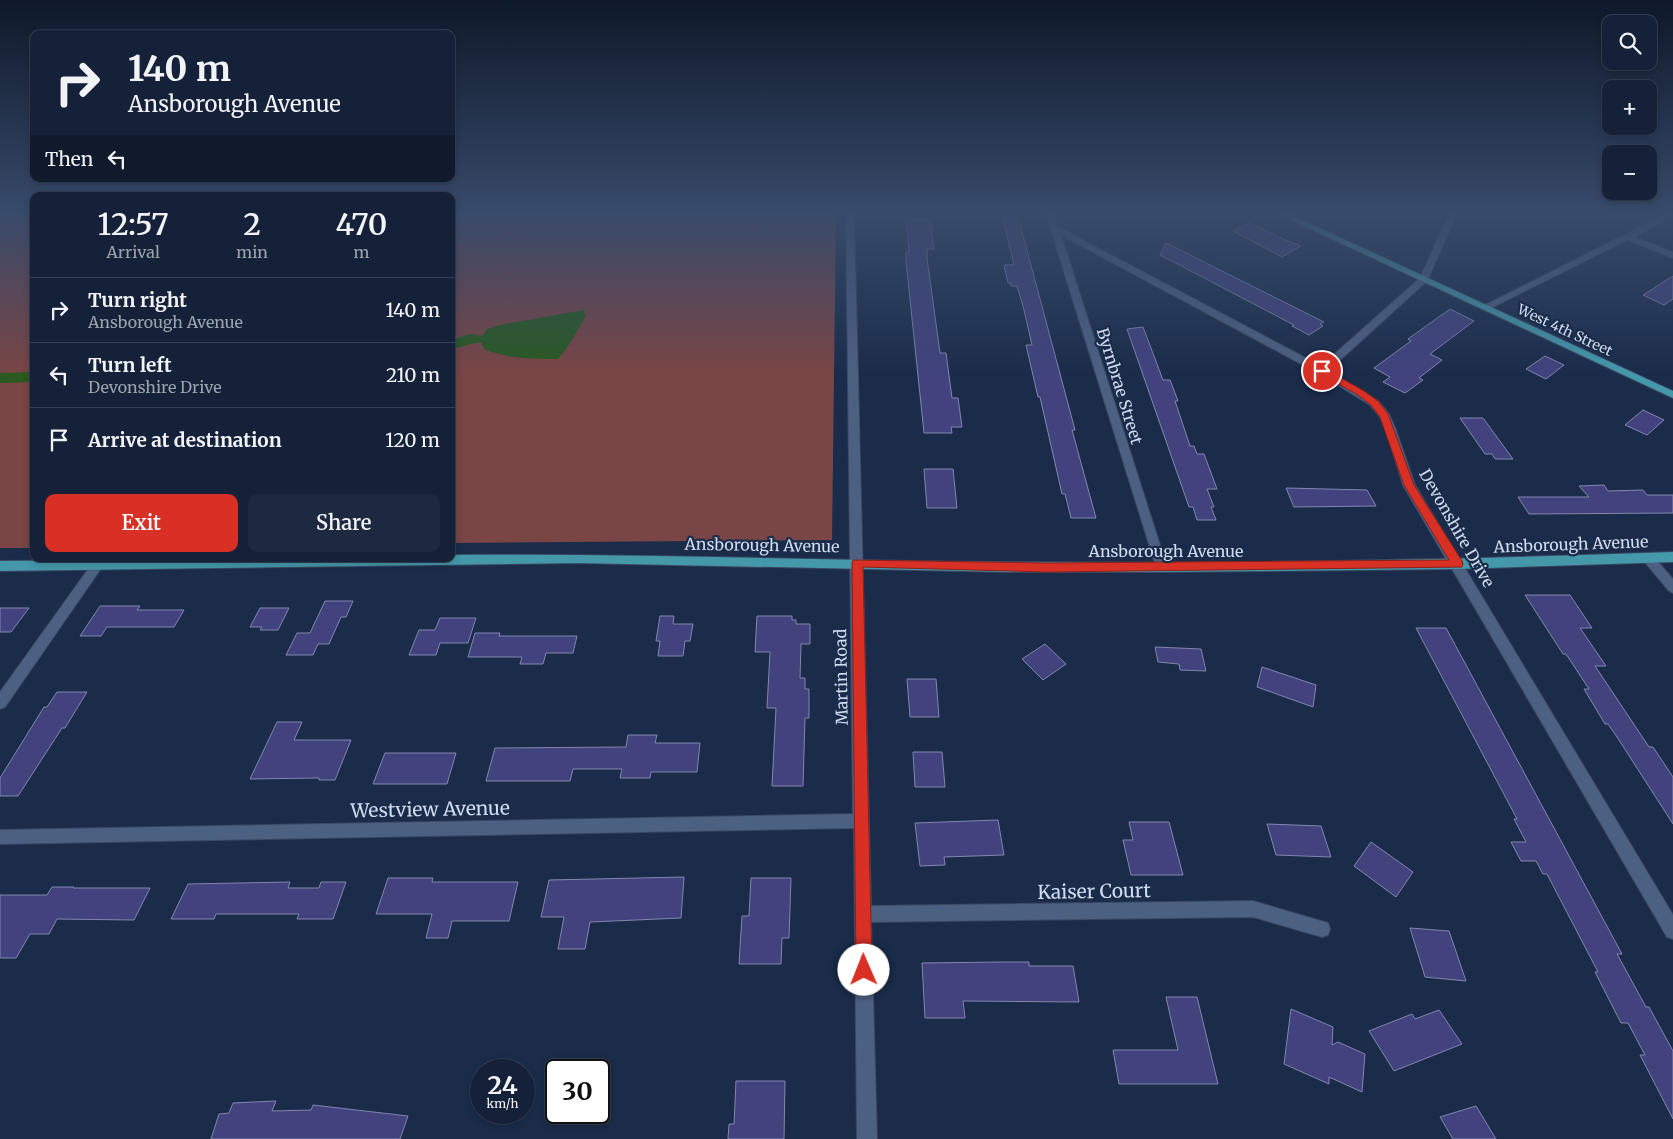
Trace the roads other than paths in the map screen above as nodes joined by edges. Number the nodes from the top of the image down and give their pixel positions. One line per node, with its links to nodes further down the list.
1 (851, 267): 15 (street, Martin Road)
2 (1066, 267): 19 (street, Byrnbrae Street)
3 (1127, 267): 9 (street, Devonshire Drive)
4 (1398, 267): 7 (main road, West 4th Street)
5 (1429, 267): 7 (street)
6 (1566, 267): 8 (street)
7 (1424, 279): 8 (main road, West 4th Street); 9 (street)
8 (1486, 307): 10 (main road, West 4th Street)
9 (1322, 371): 17 (street, Devonshire Drive)
10 (1673, 395)
11 (1673, 557): 12 (main road, Ansborough Avenue)
12 (1648, 558): 17 (main road, Ansborough Avenue); 20 (street)
13 (455, 560): 15 (main road, Ansborough Avenue)
14 (258, 562): 16 (main road, Ansborough Avenue)
15 (857, 563): 19 (main road, Ansborough Avenue); 22 (street, Martin Road)
16 (98, 564): 18 (main road, Ansborough Avenue); 21 (street)
17 (1458, 564): 19 (main road, Ansborough Avenue); 26 (street, Devonshire Drive)
18 (0, 566)
19 (1161, 567)
20 (1673, 588)
21 (0, 703)
22 (861, 821): 23 (street, Westview Avenue); 24 (street, Martin Road)
23 (0, 836)
24 (863, 914): 25 (street, Kaiser Court); 27 (street, Martin Road)
25 (1322, 929)
26 (1673, 931)
27 (867, 1139)

